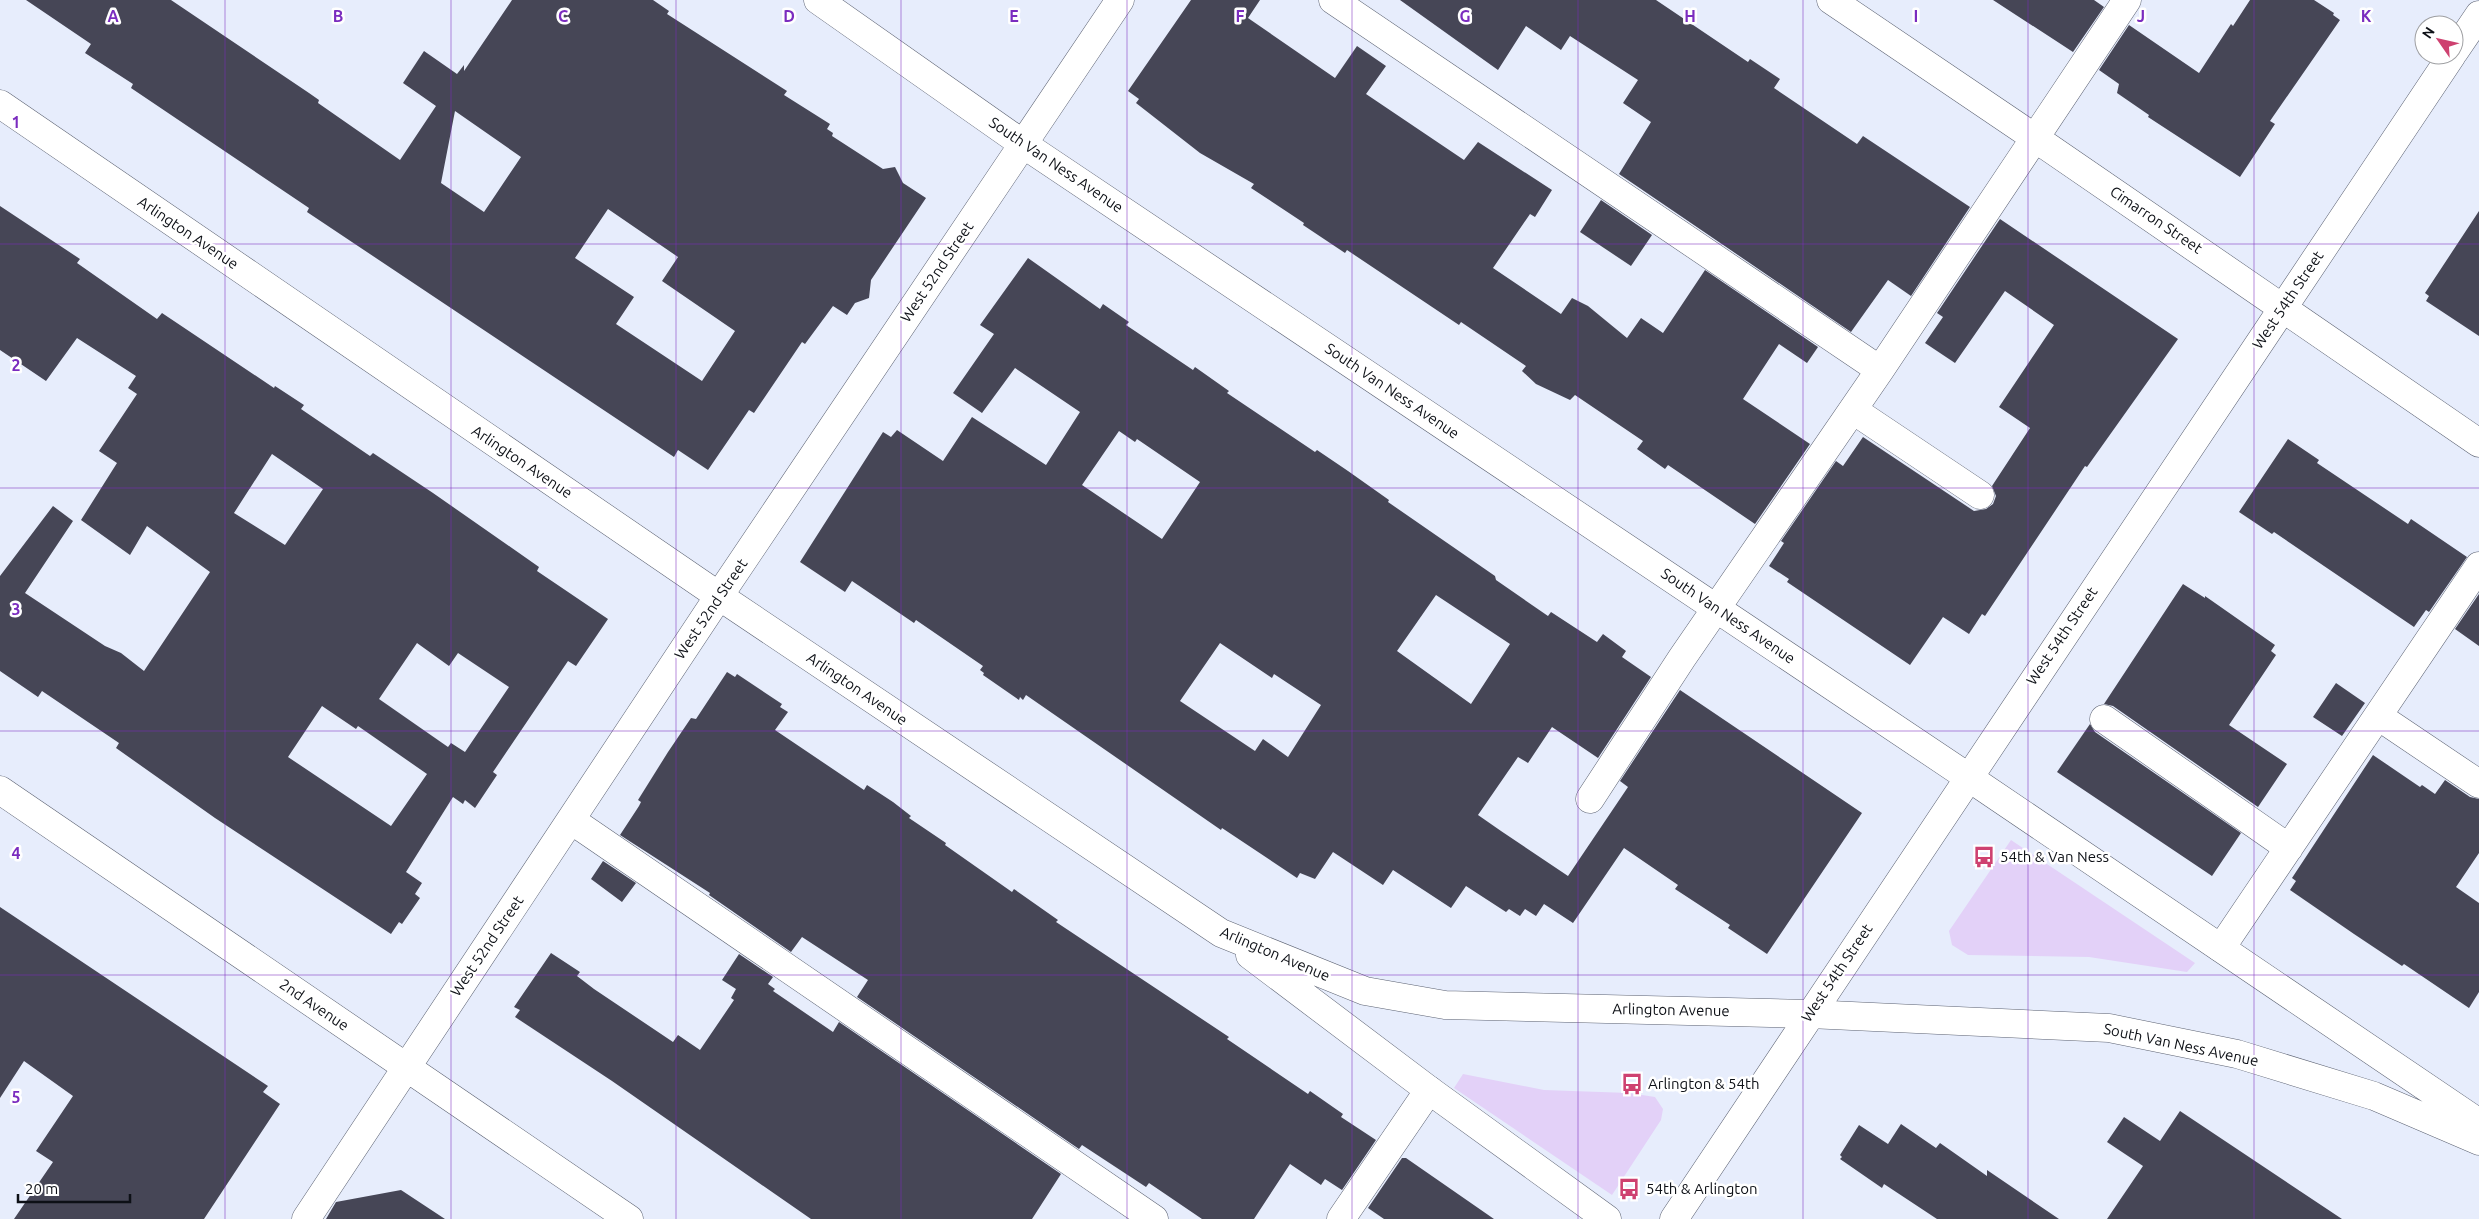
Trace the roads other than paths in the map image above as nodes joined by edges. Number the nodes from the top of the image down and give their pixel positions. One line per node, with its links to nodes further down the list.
1 (818, 0): 11 (street, South Van Ness Avenue)
2 (1120, 0): 11 (street, West 52nd Street)
3 (1333, 0): 13 (street)
4 (1831, 0): 10 (street, Cimarron Street)
5 (2127, 0): 10 (street)
6 (2479, 15): 7 (street, West 54th Street)
7 (2464, 38)
8 (2446, 65): 12 (street, West 54th Street)
9 (0, 104): 18 (street, Arlington Avenue)
10 (2035, 138): 12 (street, Cimarron Street); 13 (street)
11 (1023, 144): 18 (street, West 52nd Street); 19 (street, South Van Ness Avenue)
12 (2283, 307): 15 (street, Cimarron Street); 22 (street, West 54th Street)
13 (1880, 370): 14 (street)
14 (1853, 410): 16 (street); 19 (street)
15 (2479, 443)
16 (1980, 495)
17 (2479, 566): 20 (street)
18 (719, 596): 26 (street, West 52nd Street); 28 (street, Arlington Avenue)
19 (1716, 609): 22 (street, South Van Ness Avenue); 25 (street)
20 (2378, 716): 23 (street); 27 (street)
21 (2104, 720): 27 (street)
22 (1968, 777): 29 (street, South Van Ness Avenue); 30 (street, West 54th Street)
23 (2479, 784)
24 (0, 790): 31 (street, 2nd Avenue)
25 (1590, 799)
26 (570, 820): 31 (street, West 52nd Street); 38 (street)
27 (2289, 848): 29 (street)
28 (1221, 933): 30 (street, Arlington Avenue); 32 (street)
29 (2222, 948): 33 (street, South Van Ness Avenue)
30 (1809, 1014): 34 (street, South Van Ness Avenue); 35 (street, West 54th Street)
31 (406, 1068): 36 (street, West 52nd Street); 37 (street, 2nd Avenue)
32 (1429, 1090): 39 (street); 40 (street)
33 (2479, 1123)
34 (2479, 1141)
35 (1681, 1216)
36 (306, 1219)
37 (629, 1219)
38 (1154, 1219)
39 (1341, 1219)
40 (1607, 1219)

